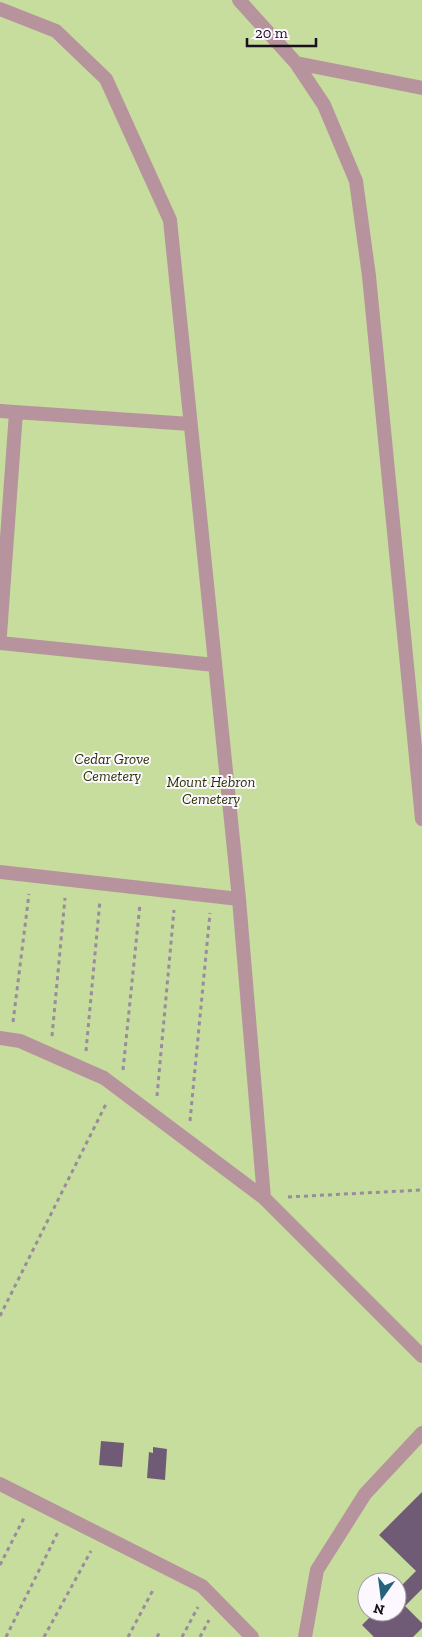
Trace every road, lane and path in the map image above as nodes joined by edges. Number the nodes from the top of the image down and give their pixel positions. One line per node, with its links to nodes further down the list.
1 (239, 0): 3 (lane)
2 (0, 9): 7 (lane)
3 (296, 63): 4 (lane); 11 (lane)
4 (422, 88)
5 (0, 411): 6 (lane)
6 (16, 412): 7 (lane); 8 (lane)
7 (190, 424): 10 (lane)
8 (0, 635)
9 (0, 643): 10 (lane)
10 (215, 665): 19 (lane)
11 (422, 819)
12 (0, 872): 13 (lane)
13 (32, 876): 14 (lane); 20 (path)
14 (67, 880): 15 (lane); 21 (path)
15 (101, 884): 16 (lane); 22 (path)
16 (142, 889): 17 (lane); 23 (path)
17 (176, 892): 18 (lane); 24 (path)
18 (212, 896): 19 (lane); 25 (path)
19 (238, 899): 27 (lane)
20 (5, 1039): 21 (lane)
21 (50, 1054): 22 (lane)
22 (85, 1069): 23 (lane)
23 (118, 1088): 24 (lane); 28 (path)
24 (155, 1116): 25 (lane)
25 (188, 1141): 27 (lane)
26 (422, 1190): 27 (path)
27 (264, 1198): 29 (lane)
28 (0, 1316)
29 (422, 1356)
30 (422, 1433): 47 (lane)
31 (0, 1484): 32 (lane)
32 (32, 1501): 33 (lane); 35 (path)
33 (65, 1518): 34 (lane); 40 (path)
34 (99, 1535): 41 (path); 46 (lane)
35 (0, 1565)
36 (153, 1590): 42 (path)
37 (198, 1607): 44 (path)
38 (211, 1617): 45 (path)
39 (160, 1632): 43 (path)
40 (6, 1637)
41 (44, 1637)
42 (128, 1637)
43 (157, 1637)
44 (182, 1637)
45 (200, 1637)
46 (252, 1637)
47 (305, 1637)

